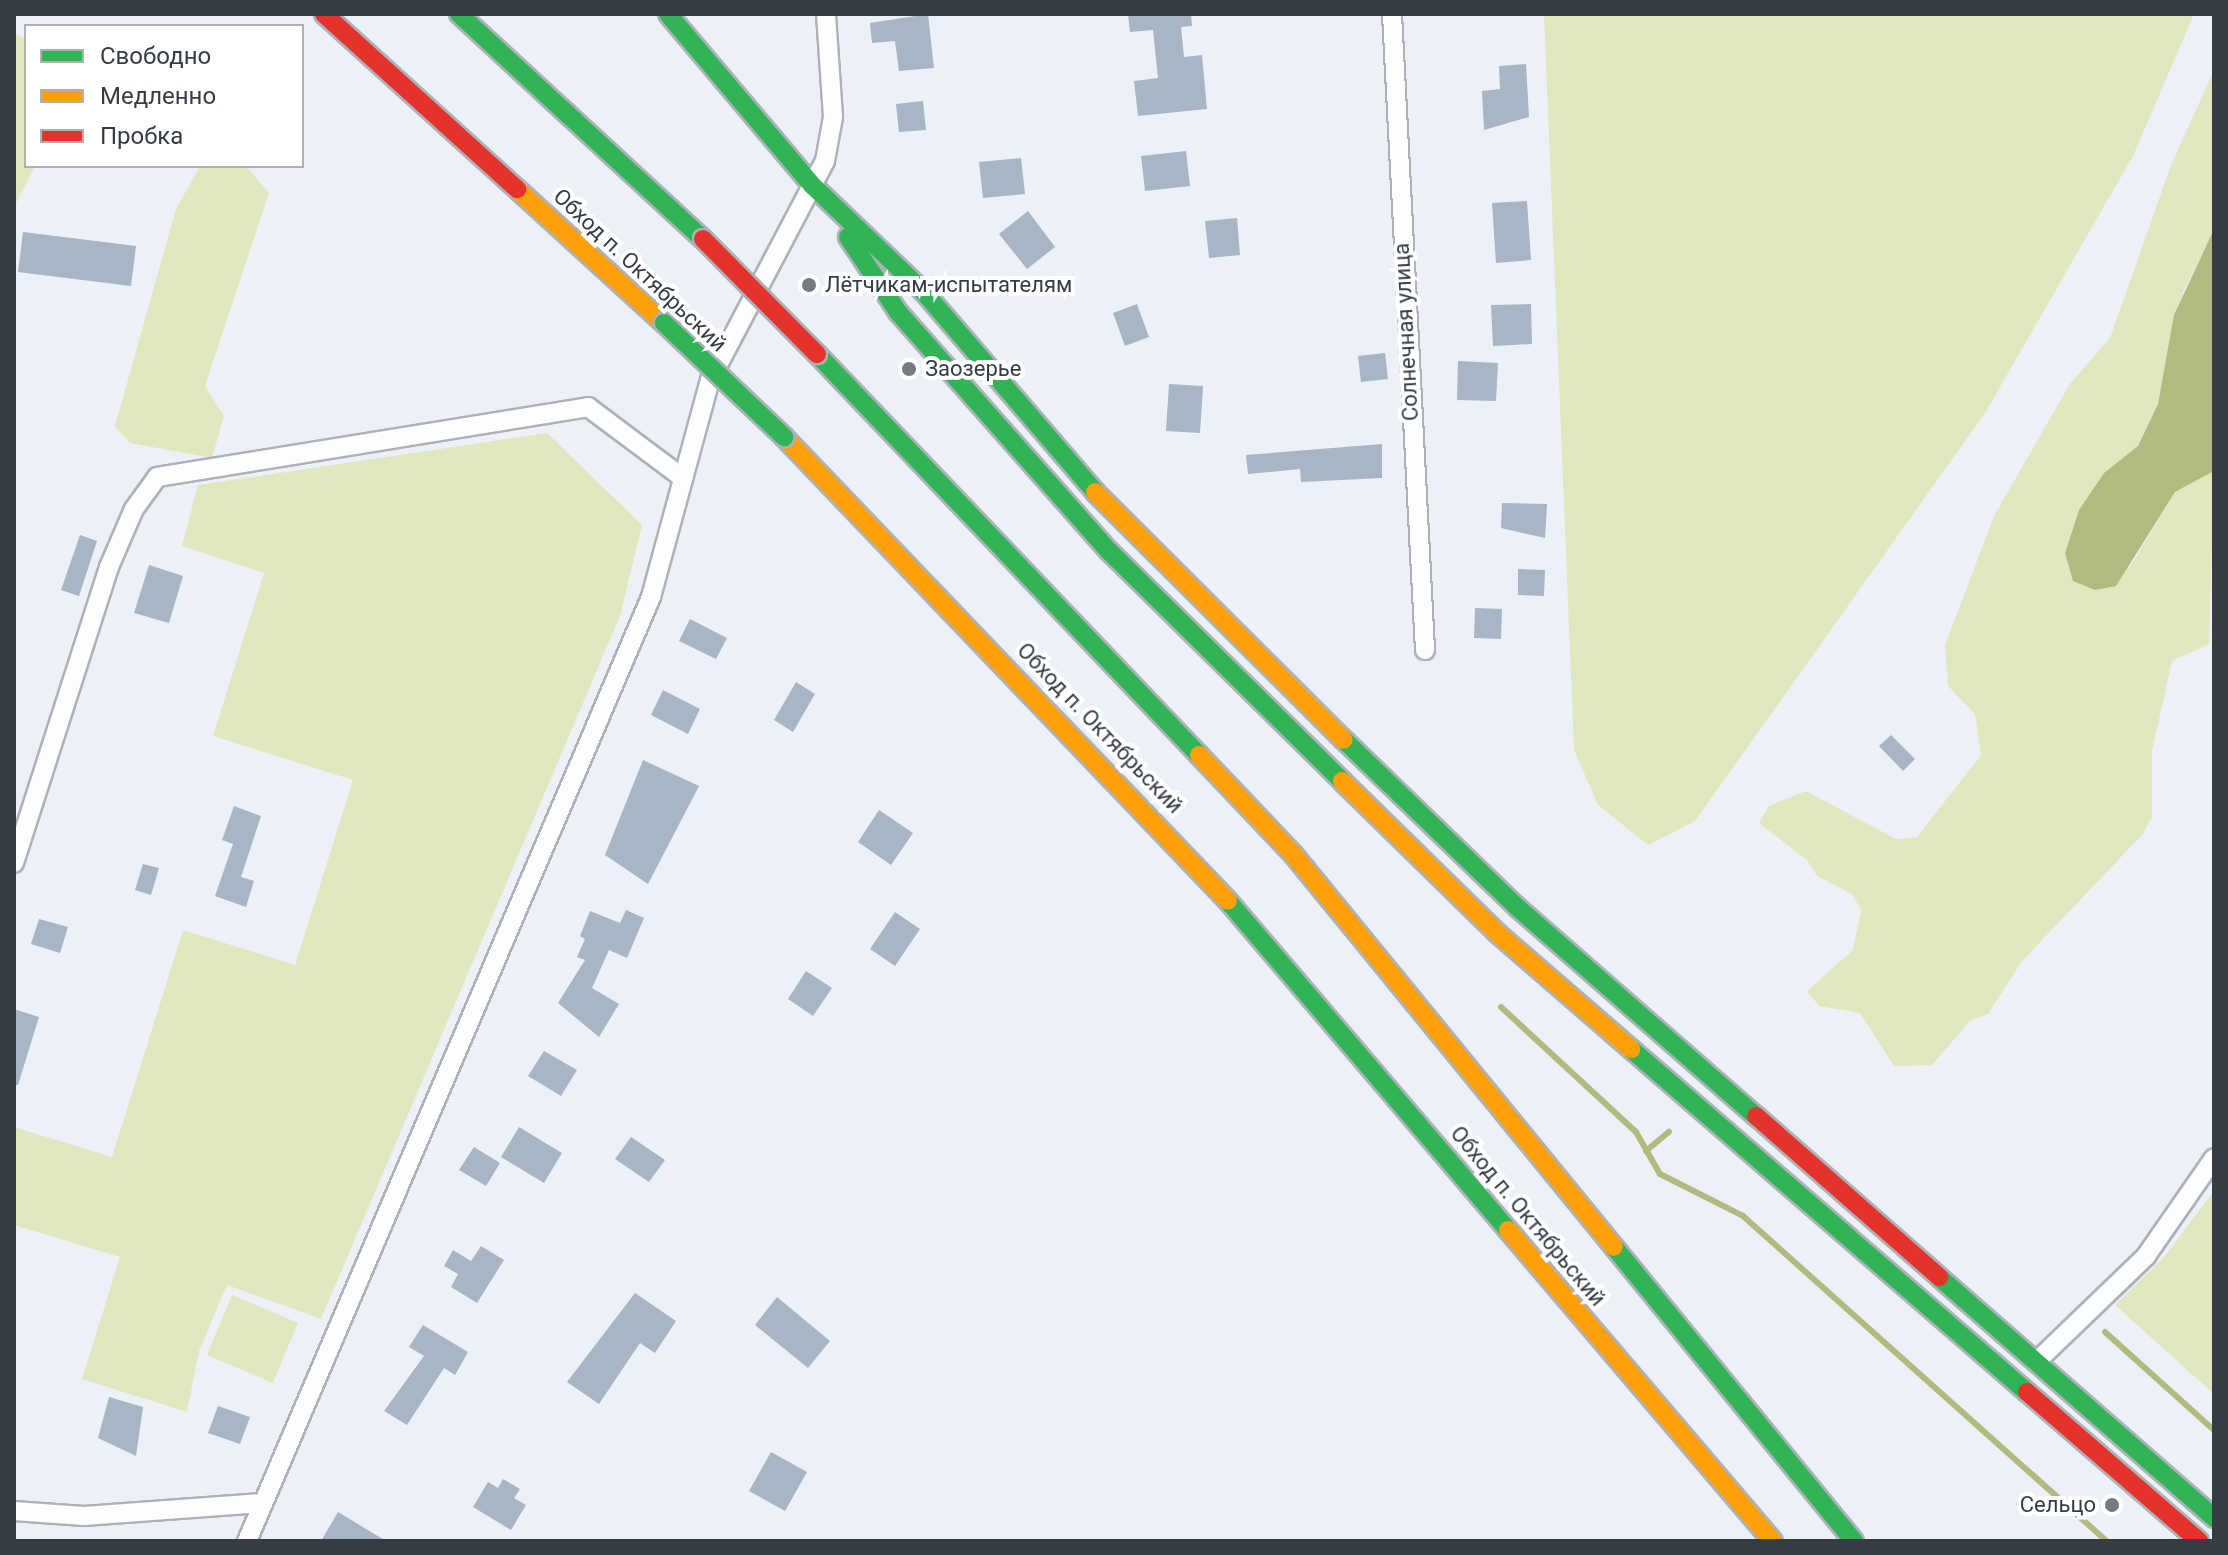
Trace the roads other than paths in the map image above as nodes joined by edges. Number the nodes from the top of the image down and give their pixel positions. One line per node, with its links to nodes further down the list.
1 (324, 14): 16 (main road, Обход п. Октябрьский, bridge)
2 (459, 14): 17 (main road, bridge)
3 (668, 14): 6 (main road)
4 (826, 14): 6 (street)
5 (1392, 14): 8 (street, Солнечная улица)
6 (813, 186): 7 (street); 11 (main road); 18 (main road)
7 (683, 478): 9 (street); 12 (street)
8 (1425, 650)
9 (14, 863)
10 (2214, 1158): 11 (street)
11 (2036, 1362): 14 (main road)
12 (262, 1503): 13 (street); 15 (street)
13 (14, 1511)
14 (2214, 1518)
15 (247, 1541)
16 (1773, 1541)
17 (1854, 1541)
18 (2199, 1541)

